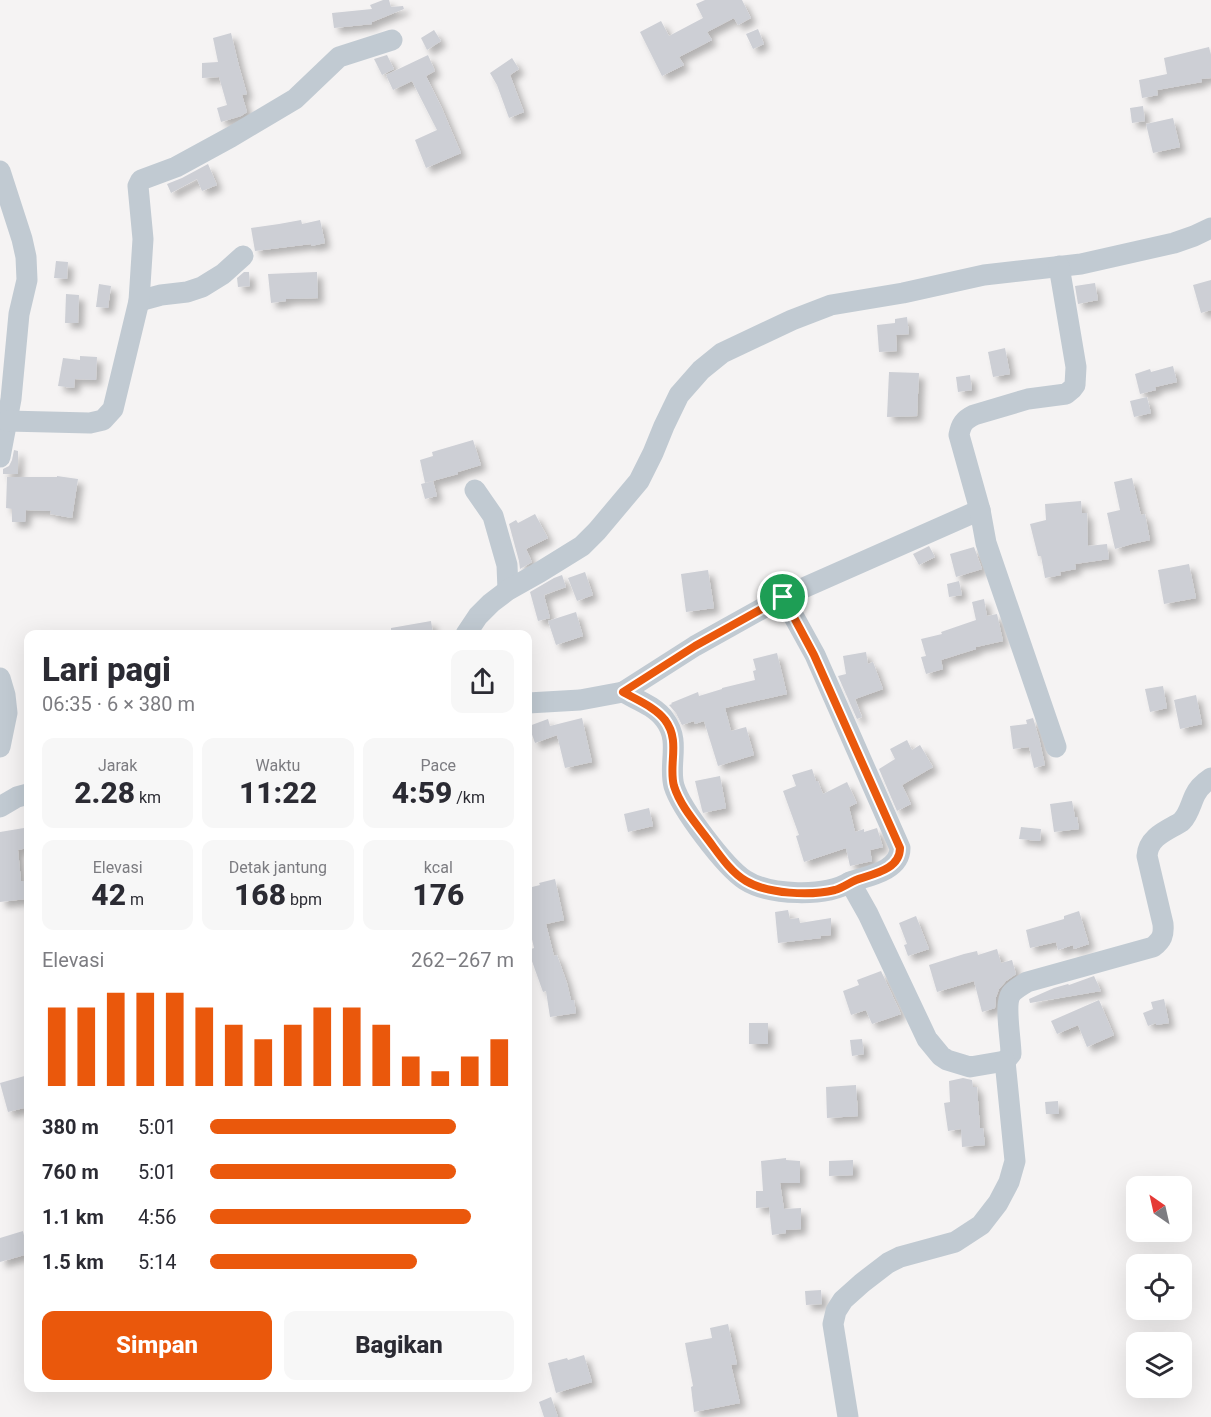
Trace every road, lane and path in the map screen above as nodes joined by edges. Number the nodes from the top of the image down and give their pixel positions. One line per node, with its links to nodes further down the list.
1 (392, 39): 6 (street)
2 (0, 171): 7 (street)
3 (1211, 228): 5 (street)
4 (243, 256): 6 (street)
5 (1059, 266): 10 (street); 11 (street)
6 (139, 301): 7 (street)
7 (7, 421): 8 (street)
8 (0, 457)
9 (475, 490): 11 (street)
10 (980, 510): 12 (street); 18 (street)
11 (508, 590): 13 (street)
12 (783, 597): 15 (street); 22 (street)
13 (469, 630)
14 (0, 678): 17 (street)
15 (623, 692): 16 (street); 22 (street)
16 (532, 704)
17 (0, 747)
18 (1056, 747)
19 (1211, 778): 23 (street)
20 (24, 795): 21 (street)
21 (0, 807)
22 (850, 882): 23 (street)
23 (1005, 1061): 24 (street)
24 (848, 1417)

